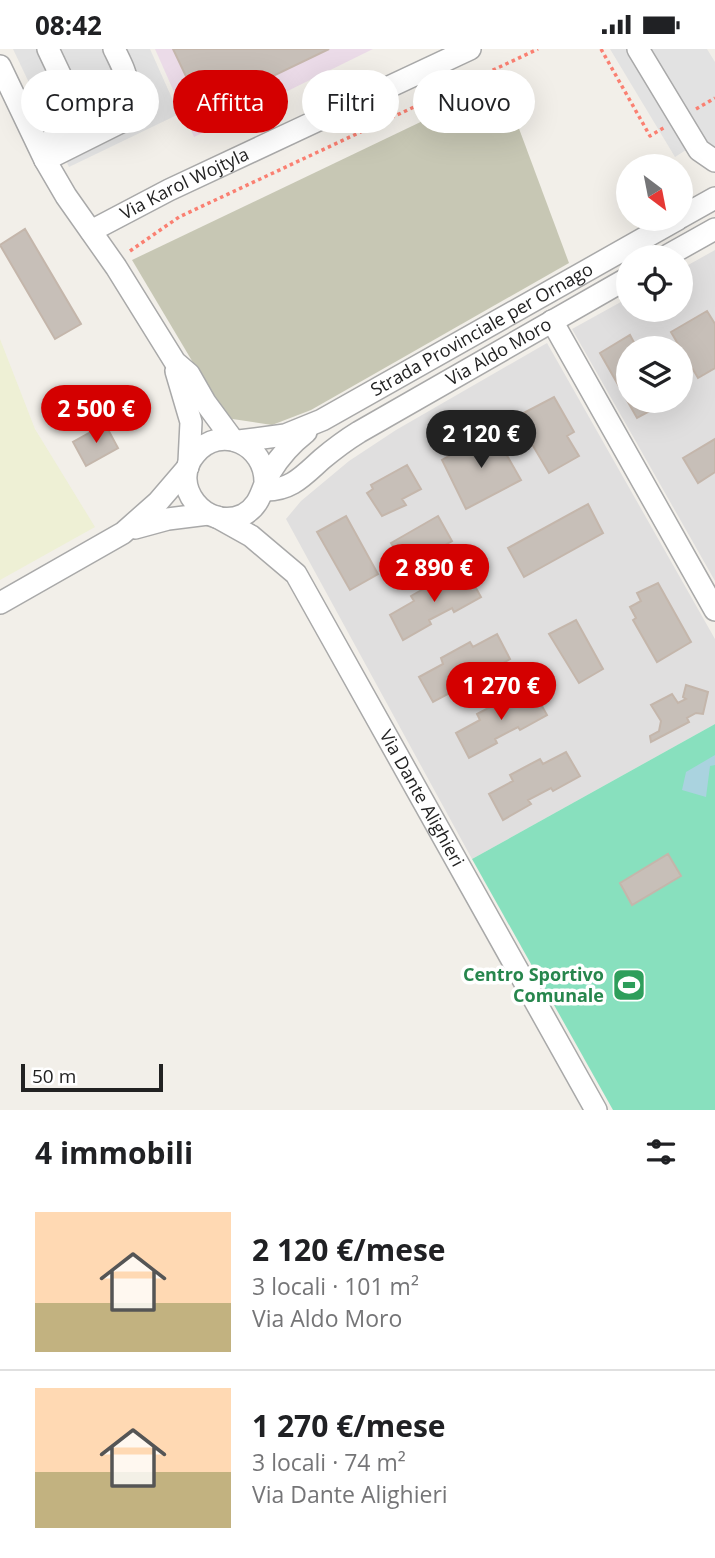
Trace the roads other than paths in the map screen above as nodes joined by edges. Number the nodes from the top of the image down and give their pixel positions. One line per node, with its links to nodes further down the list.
1 (48, 49): 6 (street)
2 (114, 49): 7 (street)
3 (470, 49): 15 (street, Via Karol Wojtyla)
4 (638, 49): 11 (street)
5 (0, 66): 10 (street)
6 (58, 70)
7 (124, 70)
8 (73, 133): 10 (street)
9 (92, 133): 10 (street)
10 (42, 153): 15 (street)
11 (707, 155)
12 (715, 198): 13 (street, Strada Provinciale per Ornago)
13 (693, 210)
14 (715, 229): 17 (street)
15 (91, 231): 20 (street)
16 (656, 231): 21 (street, Strada Provinciale per Ornago)
17 (686, 245)
18 (616, 285): 19 (street, Via Aldo Moro)
19 (552, 321): 24 (street, Via Aldo Moro); 29 (street)
20 (175, 362): 22 (street); 23 (street)
21 (322, 420): 22 (street, Strada Provinciale per Ornago); 24 (street, Strada Provinciale per Ornago)
22 (236, 441): 23 (street, Strada Provinciale per Ornago); 24 (street)
23 (188, 466): 25 (street); 26 (street, Strada Provinciale per Ornago)
24 (264, 489): 25 (street, Strada Provinciale per Ornago); 27 (street)
25 (212, 516): 26 (street, Strada Provinciale per Ornago); 27 (street, Via Dante Alighieri)
26 (123, 533): 28 (street, Strada Provinciale per Ornago)
27 (274, 555): 30 (street, Via Dante Alighieri)
28 (0, 603)
29 (715, 610)
30 (596, 1110)

